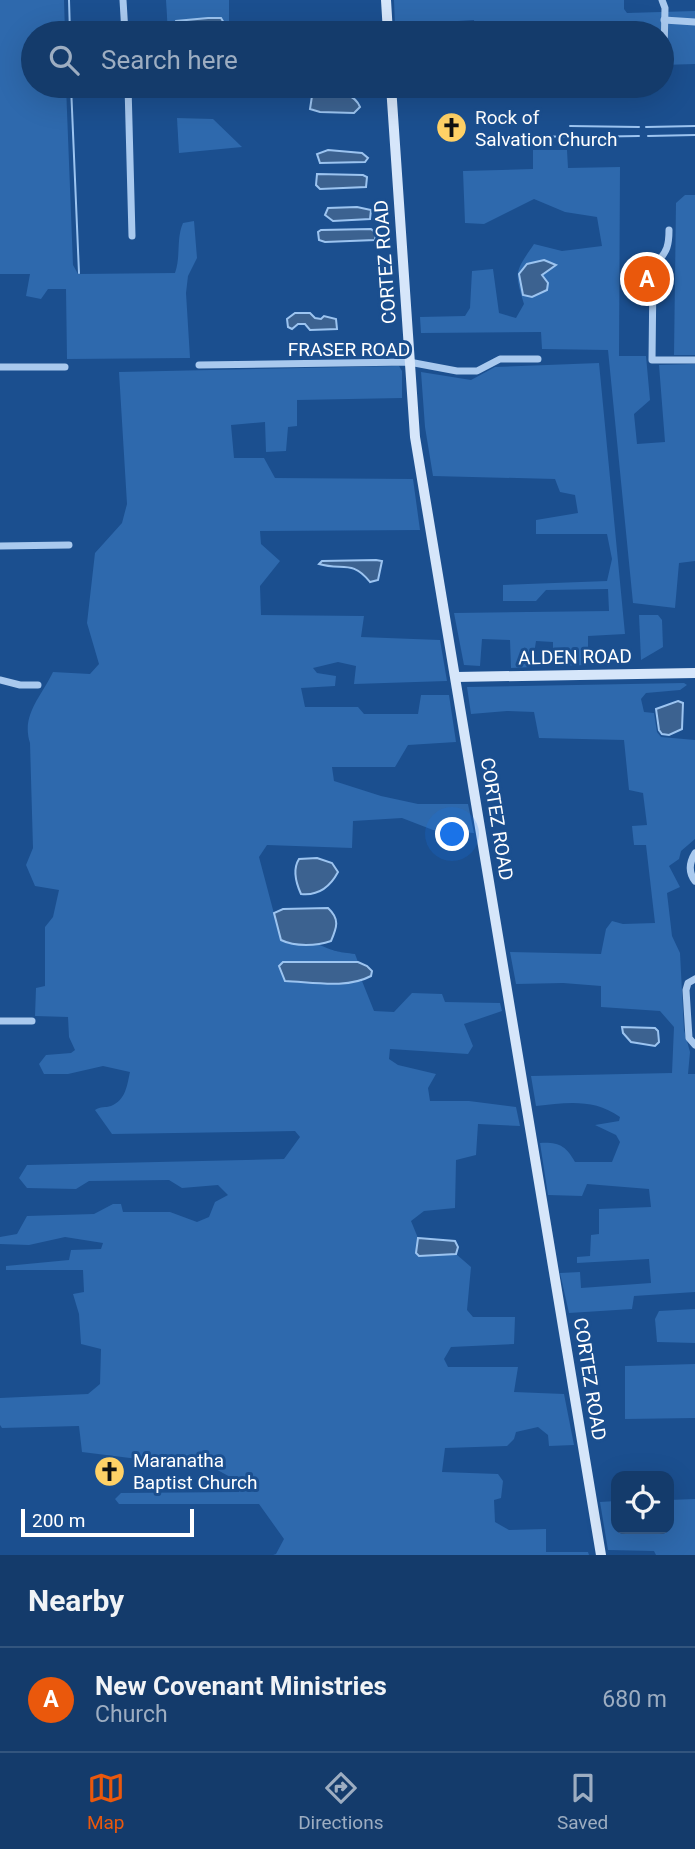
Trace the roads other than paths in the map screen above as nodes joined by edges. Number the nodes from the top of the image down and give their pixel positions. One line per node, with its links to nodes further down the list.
1 (122, 0): 5 (street)
2 (386, 0): 6 (street)
3 (662, 0): 4 (street)
4 (664, 20): 7 (street)
5 (124, 21)
6 (387, 21)
7 (695, 22)
8 (128, 98): 11 (street)
9 (392, 98): 14 (street, CORTEZ ROAD)
10 (669, 230): 13 (street)
11 (132, 236)
12 (538, 359): 14 (street, FRASER ROAD)
13 (695, 359)
14 (409, 362): 15 (street, FRASER ROAD); 21 (street, CORTEZ ROAD)
15 (199, 365)
16 (0, 368): 17 (street)
17 (65, 368)
18 (69, 545): 19 (street)
19 (0, 546)
20 (695, 673): 21 (street, ALDEN ROAD)
21 (456, 677): 30 (street, CORTEZ ROAD)
22 (0, 680): 23 (street)
23 (38, 685)
24 (695, 853): 25 (street)
25 (695, 881)
26 (695, 979): 29 (street)
27 (0, 1021): 28 (street)
28 (32, 1021)
29 (695, 1045)
30 (601, 1555)

